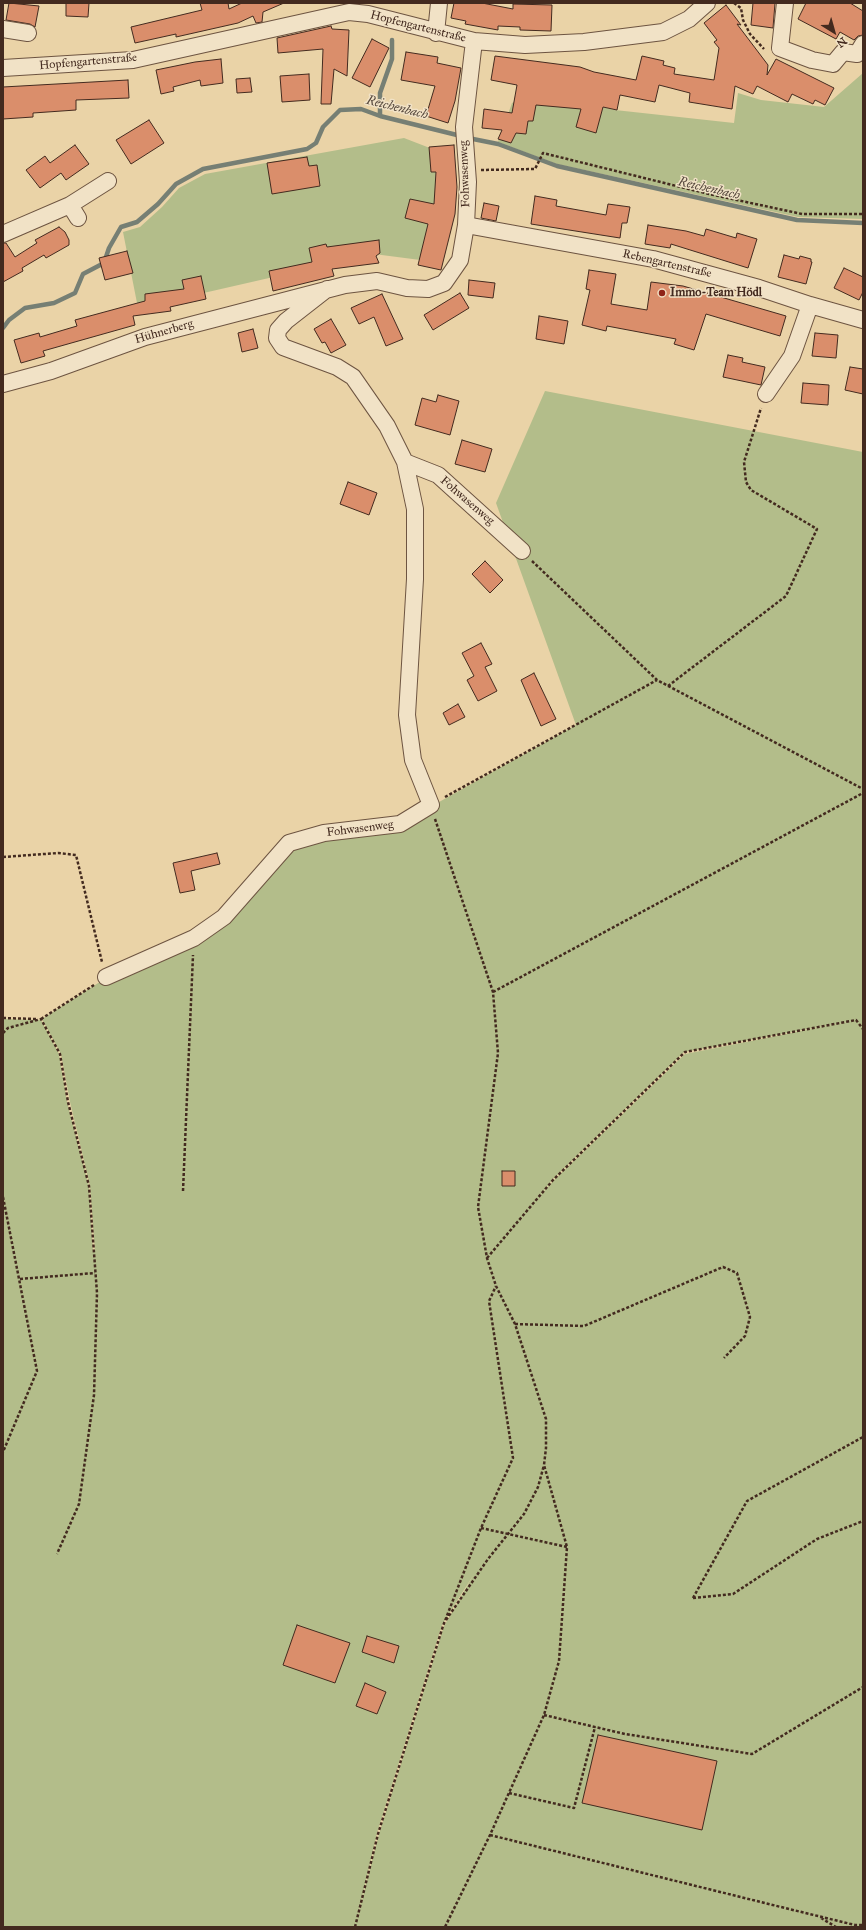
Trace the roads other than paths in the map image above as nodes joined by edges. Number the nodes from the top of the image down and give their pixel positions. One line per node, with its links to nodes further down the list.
1 (439, 3): 7 (street)
2 (708, 3): 8 (street, Hopfengartenstraße)
3 (785, 3): 9 (street)
4 (366, 9): 7 (street, Hopfengartenstraße); 10 (street, Hopfengartenstraße)
5 (3, 29): 6 (street)
6 (28, 33)
7 (436, 33): 8 (street, Hopfengartenstraße)
8 (474, 41): 12 (street, Fohwasenweg)
9 (863, 44)
10 (3, 68)
11 (108, 181): 13 (street)
12 (466, 225): 14 (street, Fohwasenweg); 15 (street, Rebengartenstraße)
13 (3, 234)
14 (327, 289): 17 (street, Hühnerberg); 19 (street, Fohwasenweg)
15 (810, 305): 16 (street, Rebengartenstraße); 18 (street)
16 (863, 320)
17 (3, 384)
18 (766, 394)
19 (405, 462): 20 (street, Fohwasenweg); 21 (street, Fohwasenweg)
20 (522, 551)
21 (106, 977)

